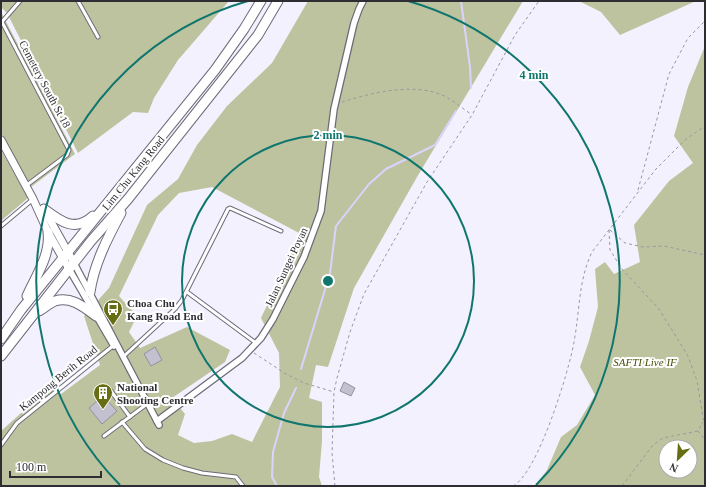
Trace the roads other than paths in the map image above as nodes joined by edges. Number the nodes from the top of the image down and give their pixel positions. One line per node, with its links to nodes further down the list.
1 (20, 1): 6 (lane)
2 (78, 1): 7 (lane)
3 (260, 1): 12 (main road, Lim Chu Kang Road)
4 (278, 1): 11 (main road, Lim Chu Kang Road)
5 (364, 1): 25 (street, Jalan Sungei Poyan)
6 (2, 23): 9 (lane, Cemetery South St 18)
7 (98, 37)
8 (1, 140): 9 (street)
9 (26, 186): 10 (street)
10 (33, 199): 13 (street); 14 (lane); 16 (street)
11 (128, 199): 18 (main road, Lim Chu Kang Road); 19 (main road)
12 (107, 203): 13 (main road); 17 (main road, Lim Chu Kang Road)
13 (44, 209): 17 (street)
14 (1, 226)
15 (281, 231): 20 (lane)
16 (48, 232): 17 (street); 21 (main road)
17 (65, 255): 18 (street); 21 (main road, Lim Chu Kang Road)
18 (72, 266): 19 (street); 22 (main road, Lim Chu Kang Road); 23 (street)
19 (90, 292): 28 (street)
20 (187, 292): 25 (lane); 28 (lane)
21 (20, 310): 24 (main road, Lim Chu Kang Road)
22 (34, 314): 23 (main road); 27 (main road, Lim Chu Kang Road)
23 (96, 316): 26 (street)
24 (1, 339)
25 (256, 343): 30 (street, Jalan Sungei Poyan)
26 (114, 345): 28 (street); 34 (lane, Kampong Berih Road)
27 (1, 356)
28 (123, 357): 30 (street)
29 (111, 391): 31 (lane)
30 (147, 404): 31 (lane)
31 (130, 417): 32 (lane)
32 (122, 422): 33 (lane); 35 (lane)
33 (104, 436)
34 (1, 445)
35 (244, 486)

